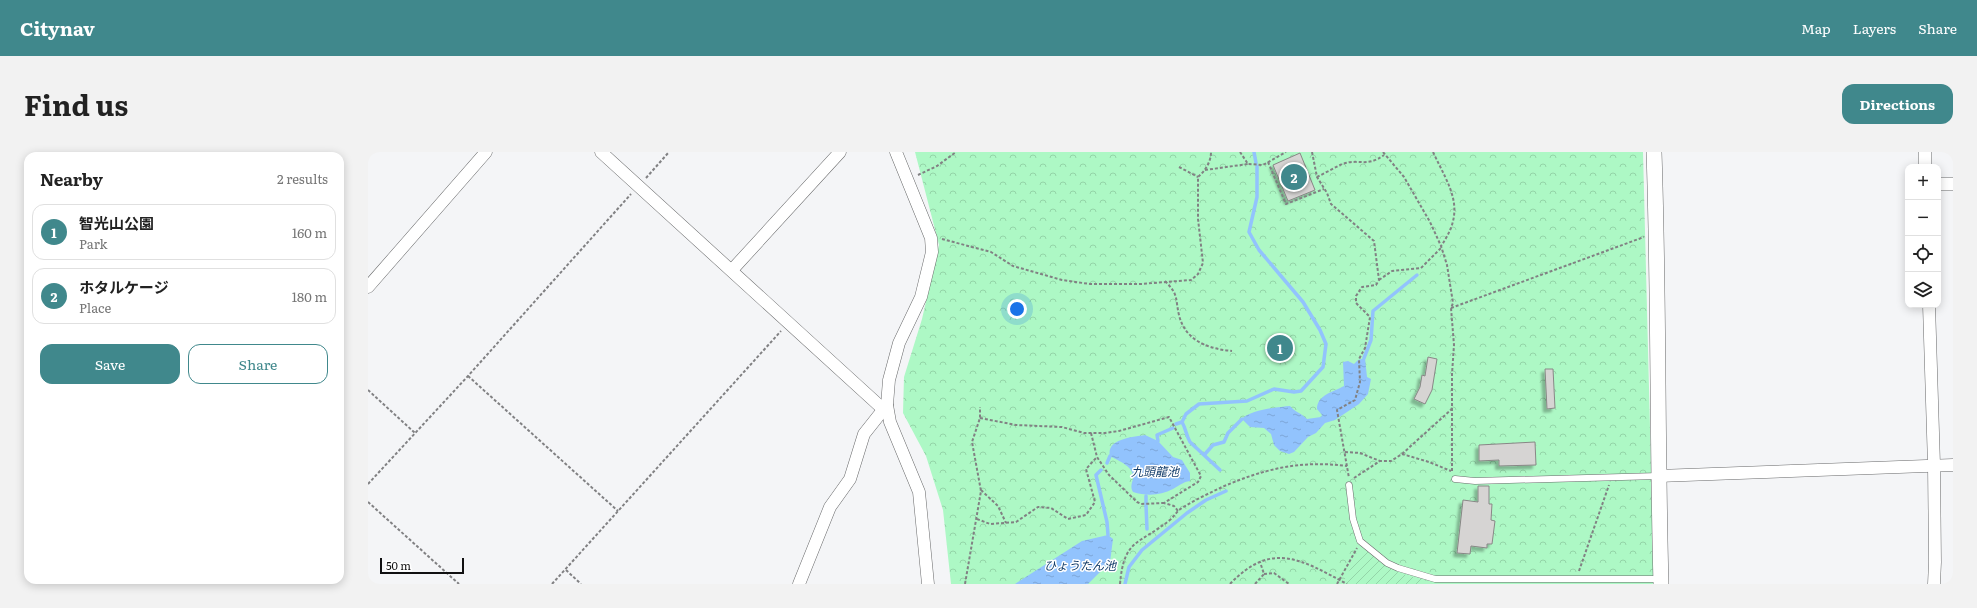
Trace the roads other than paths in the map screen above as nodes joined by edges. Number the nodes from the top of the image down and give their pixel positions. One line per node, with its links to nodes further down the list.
1 (486, 152): 11 (street)
2 (601, 152): 10 (street)
3 (840, 152): 10 (street)
4 (896, 152): 13 (street)
5 (1654, 152): 16 (street)
6 (1925, 152): 7 (street)
7 (1925, 164)
8 (1941, 184): 9 (street)
9 (1953, 184)
10 (732, 270): 13 (street)
11 (368, 287)
12 (1929, 308): 14 (street)
13 (885, 407): 21 (street); 22 (street)
14 (1934, 465): 15 (street); 16 (street); 23 (street)
15 (1953, 465)
16 (1658, 476): 17 (lane); 20 (street)
17 (1455, 479)
18 (1349, 485): 19 (lane)
19 (1611, 581): 20 (lane)
20 (1661, 581)
21 (798, 584)
22 (928, 584)
23 (1934, 584)

